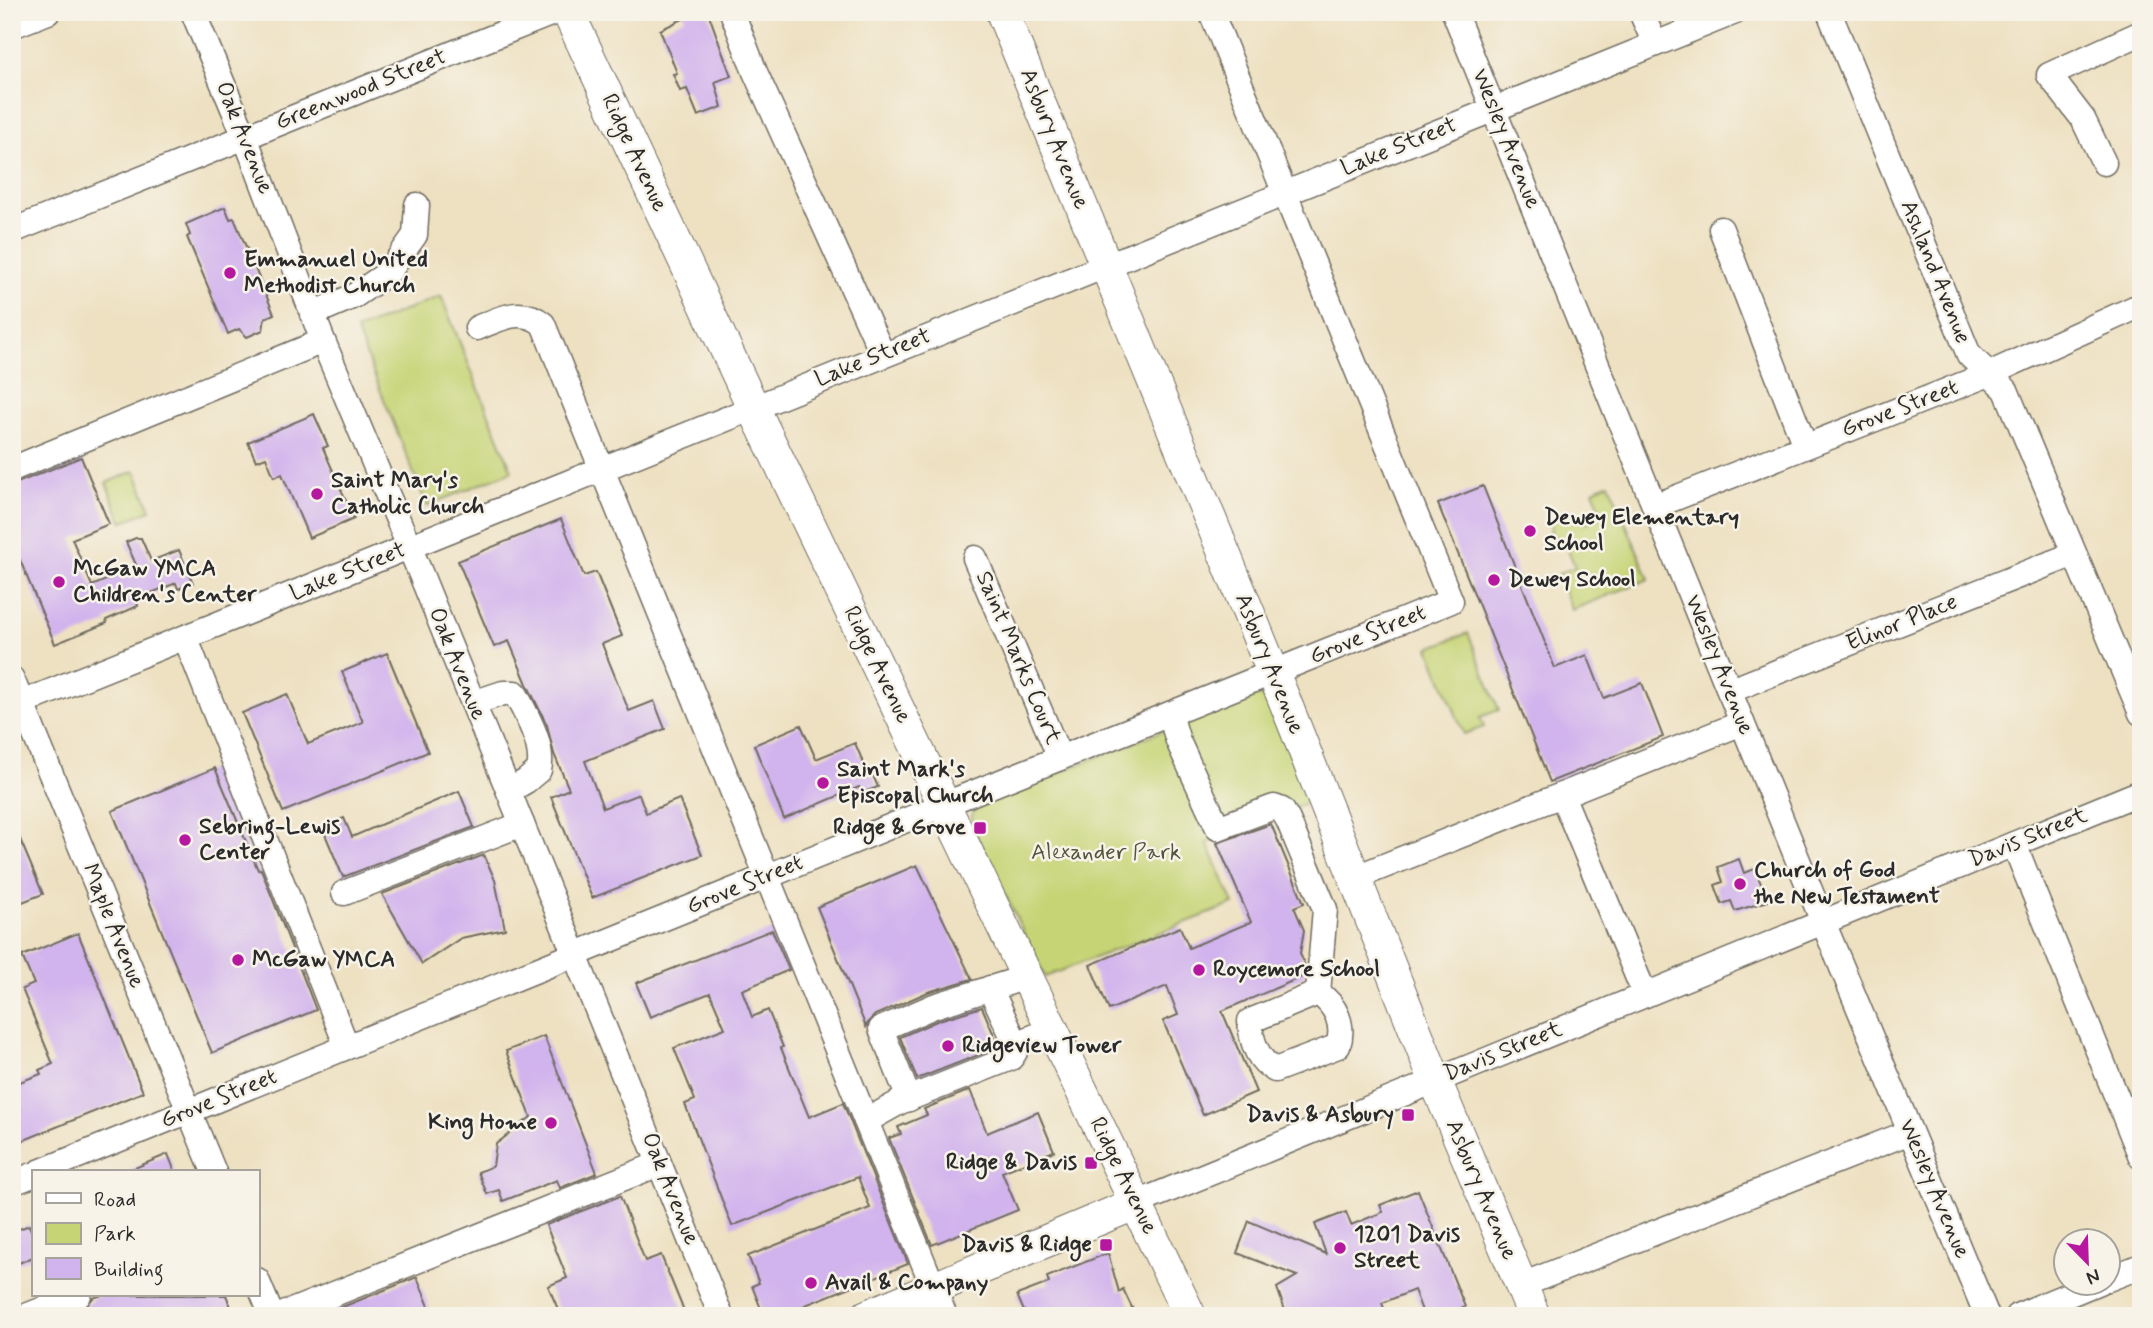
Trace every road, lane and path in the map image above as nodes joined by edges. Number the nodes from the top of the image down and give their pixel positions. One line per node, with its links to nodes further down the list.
1 (48, 12): 12 (street)
2 (193, 12): 16 (street, Oak Avenue)
3 (555, 12): 16 (street, Greenwood Street)
4 (568, 12): 29 (main road, Ridge Avenue)
5 (732, 12): 27 (street)
6 (1002, 12): 22 (main road, Asbury Avenue)
7 (1211, 12): 18 (street)
8 (1454, 12): 15 (street, Wesley Avenue)
9 (1641, 12): 14 (street)
10 (1735, 12): 14 (street, Lake Street)
11 (1829, 12): 28 (street, Ashland Avenue)
12 (12, 26)
13 (2141, 33): 17 (street)
14 (1654, 44): 15 (street, Lake Street)
15 (1494, 109): 18 (street, Lake Street); 33 (street, Wesley Avenue)
16 (245, 137): 21 (street, Greenwood Street); 24 (street, Oak Avenue)
17 (2105, 163)
18 (1285, 192): 22 (street, Lake Street); 38 (street, Grove Street)
19 (417, 205): 24 (street)
20 (1721, 229): 30 (street)
21 (12, 231)
22 (1106, 264): 27 (street, Lake Street); 38 (main road, Asbury Avenue)
23 (2141, 305): 28 (street, Grove Street)
24 (313, 313): 26 (street, Oak Avenue)
25 (477, 328): 31 (street)
26 (323, 341): 32 (street); 34 (street, Oak Avenue)
27 (883, 355): 29 (street, Lake Street)
28 (1989, 374): 30 (street, Grove Street); 35 (street, Ashland Avenue)
29 (753, 407): 31 (street, Lake Street); 50 (main road, Ridge Avenue)
30 (1805, 446): 33 (street, Grove Street)
31 (602, 468): 34 (street, Lake Street); 53 (street)
32 (12, 469)
33 (1655, 506): 40 (street, Wesley Avenue)
34 (409, 547): 37 (street, Lake Street); 41 (street, Oak Avenue)
35 (2074, 554): 40 (street, Elinor Place); 43 (street, Ashland Avenue)
36 (975, 558): 46 (street, Saint Marks Court)
37 (186, 639): 42 (street, Lake Street); 64 (street)
38 (1274, 673): 44 (street, Grove Street); 54 (main road, Asbury Avenue)
39 (12, 679): 42 (street, Maple Avenue)
40 (1729, 691): 45 (street, Wesley Avenue)
41 (473, 703): 47 (street, Oak Avenue); 47 (street)
42 (17, 705): 67 (street, Maple Avenue)
43 (2141, 713)
44 (1170, 714): 46 (street, Grove Street); 60 (street)
45 (1742, 723): 49 (street); 56 (street, Wesley Avenue)
46 (1060, 758): 50 (street, Grove Street)
47 (509, 792): 51 (street, Oak Avenue)
48 (2141, 792): 52 (street, Davis Street)
49 (1562, 795): 54 (street); 61 (street)
50 (943, 805): 53 (street, Grove Street); 58 (main road, Ridge Avenue)
51 (522, 824): 55 (street); 57 (street, Oak Avenue)
52 (2014, 844): 56 (street, Davis Street); 70 (street)
53 (767, 876): 57 (street, Grove Street); 68 (street)
54 (1354, 878): 65 (main road, Asbury Avenue)
55 (344, 893)
56 (1823, 922): 61 (street, Davis Street); 69 (street, Wesley Avenue)
57 (575, 954): 64 (street, Grove Street); 71 (street, Oak Avenue)
58 (1027, 977): 59 (street); 62 (main road, Ridge Avenue)
59 (990, 988): 63 (street); 66 (street)
60 (1318, 993)
61 (1645, 995): 65 (street, Davis Street)
62 (1052, 1029): 63 (street); 76 (main road, Ridge Avenue)
63 (1016, 1044): 66 (street)
64 (347, 1047): 67 (street, Grove Street)
65 (1435, 1080): 76 (street, Davis Street); 80 (main road, Asbury Avenue)
66 (909, 1099): 68 (street)
67 (189, 1111): 72 (street, Grove Street); 73 (street, Maple Avenue)
68 (866, 1121): 83 (street)
69 (1910, 1132): 80 (street); 91 (street, Wesley Avenue)
70 (2141, 1157)
71 (659, 1164): 86 (street); 87 (street, Oak Avenue)
72 (44, 1170)
73 (213, 1170)
74 (32, 1175): 75 (street)
75 (12, 1183)
76 (1137, 1203): 83 (main road, Davis Street); 89 (main road, Ridge Avenue)
77 (2141, 1266): 78 (street)
78 (2122, 1273)
79 (259, 1285): 85 (street)
80 (1522, 1285): 90 (main road, Asbury Avenue)
81 (76, 1296): 84 (street)
82 (2067, 1296): 92 (street)
83 (939, 1302): 88 (main road, Davis Street)
84 (26, 1316)
85 (272, 1316)
86 (279, 1316)
87 (721, 1316)
88 (867, 1316)
89 (1190, 1316)
90 (1534, 1316)
91 (1987, 1316)
92 (2017, 1316)

